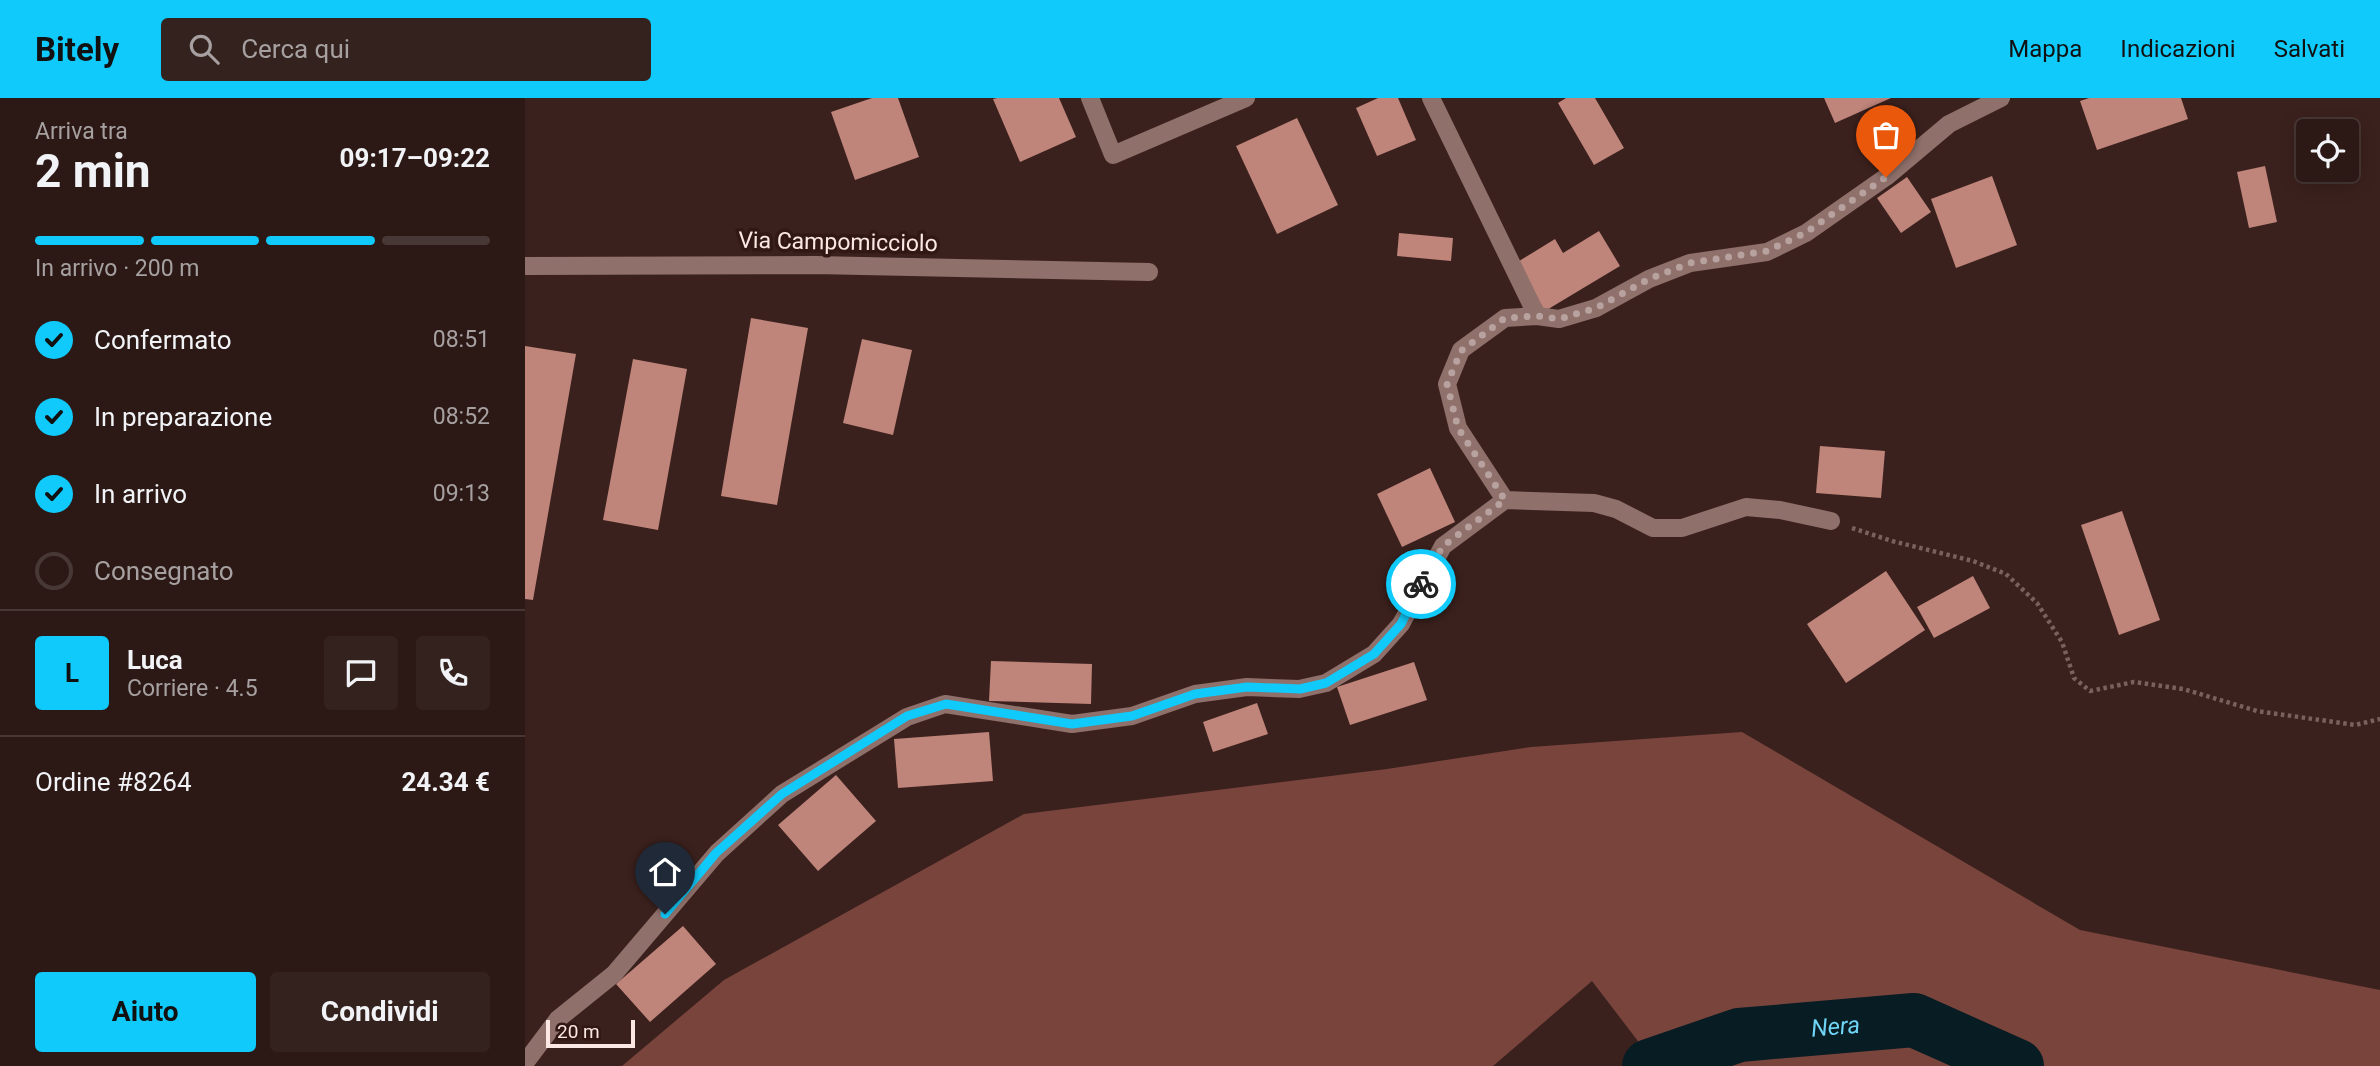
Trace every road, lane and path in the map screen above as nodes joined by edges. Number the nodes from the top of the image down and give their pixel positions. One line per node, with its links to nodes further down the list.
1 (1090, 98): 2 (street)
2 (1246, 98)
3 (1430, 98): 7 (street)
4 (2001, 98): 7 (street)
5 (525, 266): 6 (street, Via Campomicciolo)
6 (1149, 272)
7 (1537, 316): 8 (street)
8 (1505, 500): 9 (street); 11 (street)
9 (1831, 521): 10 (path)
10 (2380, 719)
11 (525, 1063)

